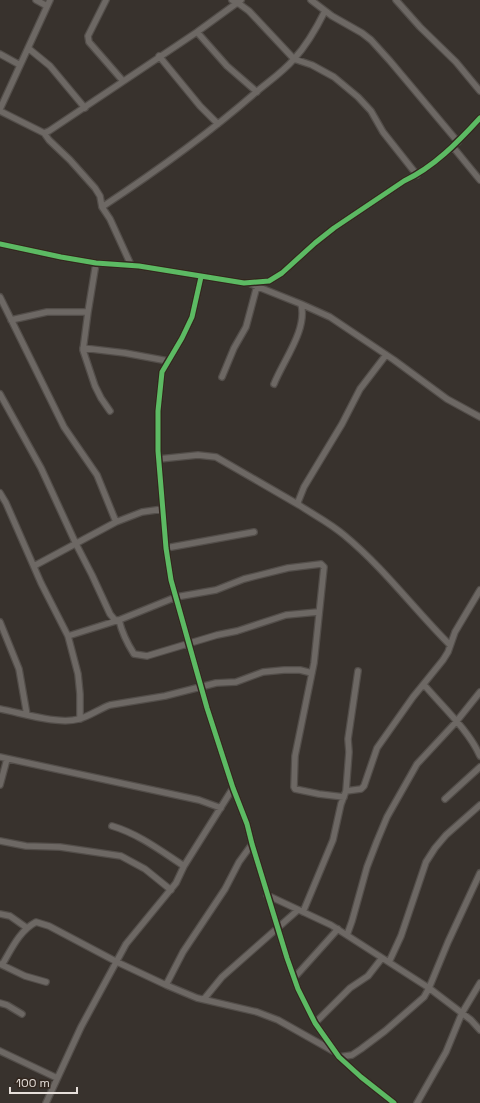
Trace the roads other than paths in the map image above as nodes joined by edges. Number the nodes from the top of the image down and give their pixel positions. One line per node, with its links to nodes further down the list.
1 (36, 0): 8 (street)
2 (50, 0): 8 (street)
3 (106, 0): 16 (street)
4 (232, 0): 7 (street)
5 (311, 0): 9 (street)
6 (396, 0): 17 (street)
7 (240, 1): 10 (street); 14 (street)
8 (47, 6): 11 (street)
9 (325, 11): 14 (street); 24 (street)
10 (197, 32): 13 (street); 18 (street)
11 (28, 48): 15 (street); 19 (street)
12 (0, 54): 15 (street)
13 (159, 56): 16 (street); 22 (street)
14 (294, 59): 18 (street); 25 (street)
15 (20, 65): 20 (street)
16 (123, 81): 19 (street)
17 (480, 91)
18 (257, 92): 22 (street)
19 (85, 108): 23 (street)
20 (0, 110): 23 (street)
21 (480, 118): 24 (street)
22 (218, 124): 27 (street)
23 (44, 133): 27 (street)
24 (455, 144): 25 (street); 26 (street)
25 (417, 175): 32 (street)
26 (480, 180)
27 (102, 207): 30 (street)
28 (0, 244): 29 (street)
29 (96, 263): 30 (street); 36 (street)
30 (131, 265): 31 (street)
31 (202, 277): 32 (street); 40 (street)
32 (250, 284): 33 (street)
33 (257, 286): 35 (street); 41 (street)
34 (0, 297): 37 (street)
35 (301, 304): 39 (street); 42 (street)
36 (88, 312): 37 (street); 38 (street)
37 (11, 320): 50 (street)
38 (83, 348): 40 (street); 44 (street)
39 (386, 355): 45 (street); 48 (street)
40 (168, 361): 46 (street)
41 (222, 377)
42 (274, 384)
43 (0, 394): 52 (street)
44 (110, 411)
45 (480, 417)
46 (159, 458): 48 (street); 49 (street)
47 (0, 493): 54 (street)
48 (299, 505): 62 (street)
49 (163, 509): 50 (street); 53 (street)
50 (116, 522): 52 (street)
51 (254, 532): 53 (street)
52 (76, 544): 54 (street); 58 (street)
53 (166, 548): 56 (street)
54 (34, 566): 60 (street)
55 (480, 590): 62 (street)
56 (176, 597): 57 (street); 58 (street); 61 (street)
57 (318, 612): 61 (street); 64 (street)
58 (119, 620): 60 (street); 61 (street)
59 (0, 622): 69 (street)
60 (68, 636): 70 (street)
61 (189, 643): 66 (street)
62 (450, 645): 65 (street)
63 (358, 671): 78 (street)
64 (312, 673): 66 (street); 78 (street)
65 (422, 686): 71 (street); 78 (street)
66 (202, 687): 70 (street); 77 (street)
67 (480, 692): 71 (street)
68 (0, 709): 69 (street)
69 (27, 715): 70 (street)
70 (80, 719)
71 (456, 722): 72 (street); 94 (street)
72 (480, 756)
73 (0, 758): 74 (street)
74 (7, 759): 76 (street); 81 (street)
75 (480, 767): 79 (street)
76 (0, 785)
77 (233, 788): 81 (street); 84 (street)
78 (345, 794): 89 (street)
79 (445, 799)
80 (480, 805): 97 (street)
81 (221, 808): 85 (street)
82 (112, 826): 85 (street)
83 (0, 841): 87 (street)
84 (252, 844): 88 (street); 102 (street)
85 (184, 866): 87 (street)
86 (480, 873): 103 (street)
87 (171, 890): 96 (street)
88 (267, 895): 89 (street); 92 (street)
89 (301, 911): 92 (street); 93 (street)
90 (0, 914): 91 (street)
91 (27, 928): 96 (street); 98 (street)
92 (278, 928): 99 (street); 104 (street)
93 (338, 929): 94 (street); 99 (street)
94 (347, 935): 95 (street)
95 (382, 958): 97 (street); 108 (street)
96 (116, 962): 102 (street); 112 (street)
97 (389, 962): 103 (street)
98 (1, 964): 100 (street)
99 (294, 978): 108 (street)
100 (46, 982)
101 (480, 982): 106 (street)
102 (166, 985): 104 (street)
103 (429, 988): 106 (street); 111 (street)
104 (204, 999): 111 (street)
105 (0, 1003): 107 (street)
106 (462, 1013): 109 (street); 115 (street)
107 (22, 1014)
108 (315, 1022): 111 (street)
109 (480, 1030)
110 (0, 1051): 112 (street)
111 (338, 1055): 114 (street)
112 (57, 1078): 113 (street)
113 (46, 1103)
114 (394, 1103)
115 (417, 1103)

